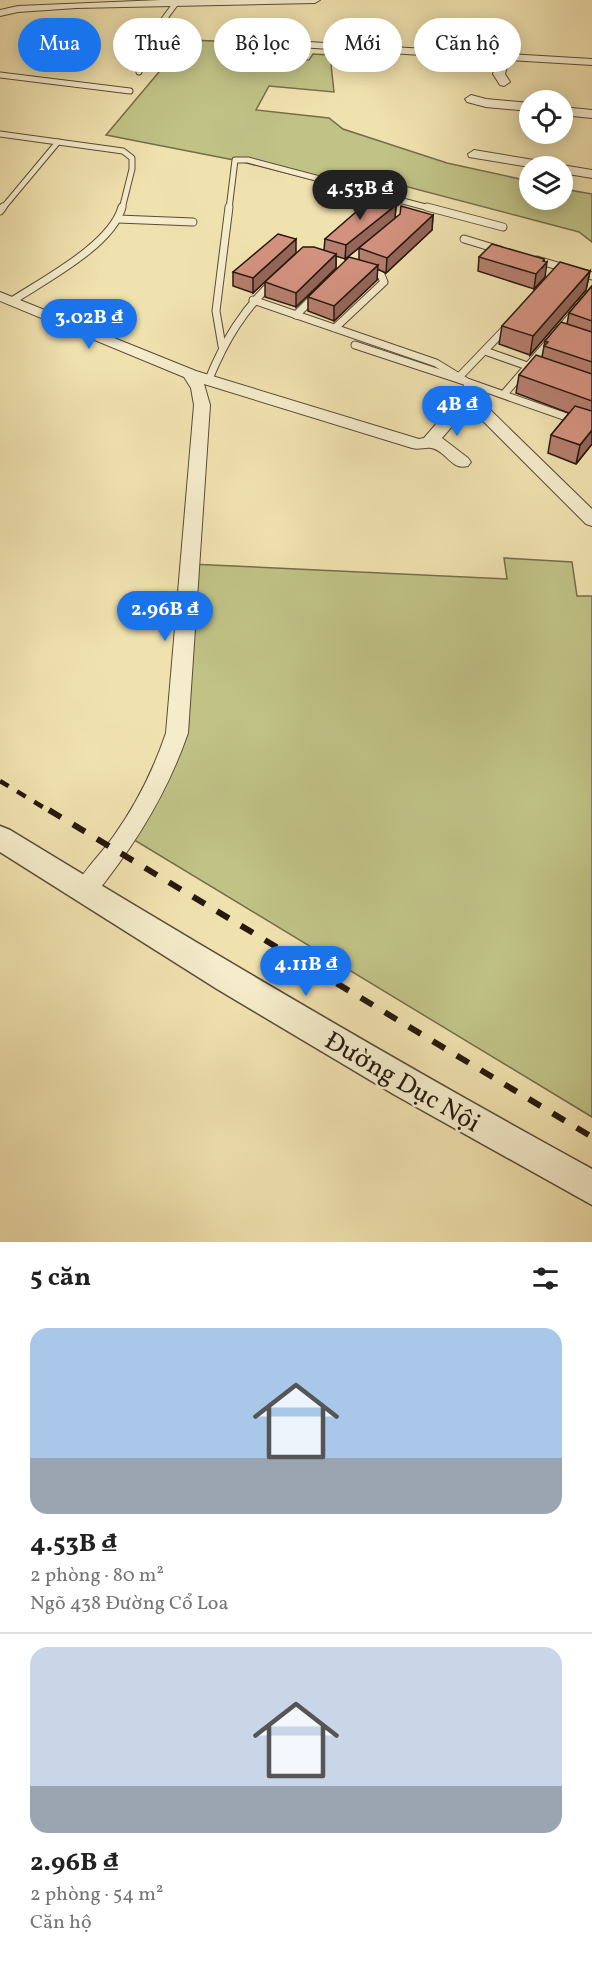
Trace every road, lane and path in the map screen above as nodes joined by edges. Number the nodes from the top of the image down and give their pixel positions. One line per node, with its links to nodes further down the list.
1 (298, 0): 2 (street); 5 (street)
2 (315, 0)
3 (117, 2): 4 (street); 5 (street)
4 (68, 3): 6 (street)
5 (176, 3): 8 (lane)
6 (34, 4): 7 (street)
7 (0, 13)
8 (165, 18)
9 (311, 45): 10 (street)
10 (414, 52)
11 (521, 58): 12 (street)
12 (592, 62)
13 (500, 72): 15 (street)
14 (0, 75): 16 (lane)
15 (504, 82)
16 (130, 91)
17 (471, 99): 18 (street)
18 (519, 106)
19 (573, 112): 20 (street)
20 (592, 114)
21 (0, 135): 22 (lane)
22 (57, 142): 27 (lane); 28 (lane)
23 (474, 154): 24 (street)
24 (519, 162)
25 (573, 171): 26 (street)
26 (592, 174)
27 (0, 211)
28 (118, 219): 29 (lane); 40 (lane)
29 (193, 222)
30 (503, 227): 49 (lane)
31 (464, 239): 32 (lane)
32 (508, 252)
33 (530, 258): 34 (lane)
34 (562, 267): 36 (lane); 37 (lane)
35 (359, 268): 45 (lane)
36 (555, 276)
37 (592, 276)
38 (277, 278): 41 (lane)
39 (322, 290): 43 (lane)
40 (6, 298): 54 (street)
41 (253, 300): 43 (lane); 49 (lane)
42 (582, 303): 46 (lane)
43 (296, 315): 45 (lane)
44 (516, 317): 50 (lane)
45 (335, 328): 53 (lane)
46 (556, 334): 47 (lane); 51 (lane)
47 (565, 337)
48 (355, 345): 55 (lane)
49 (222, 346): 54 (lane)
50 (485, 351): 51 (lane); 53 (lane)
51 (528, 366): 52 (lane); 56 (lane)
52 (539, 370)
53 (460, 376): 55 (lane)
54 (199, 377): 58 (street); 62 (street)
55 (468, 390): 56 (lane); 58 (street); 60 (street)
56 (504, 394): 57 (lane)
57 (592, 426)
58 (432, 440): 59 (street)
59 (462, 462)
60 (592, 520)
61 (2, 845): 62 (street, Đường Dục Nội)
62 (85, 890): 63 (street, Đường Dục Nội)
63 (592, 1188)

